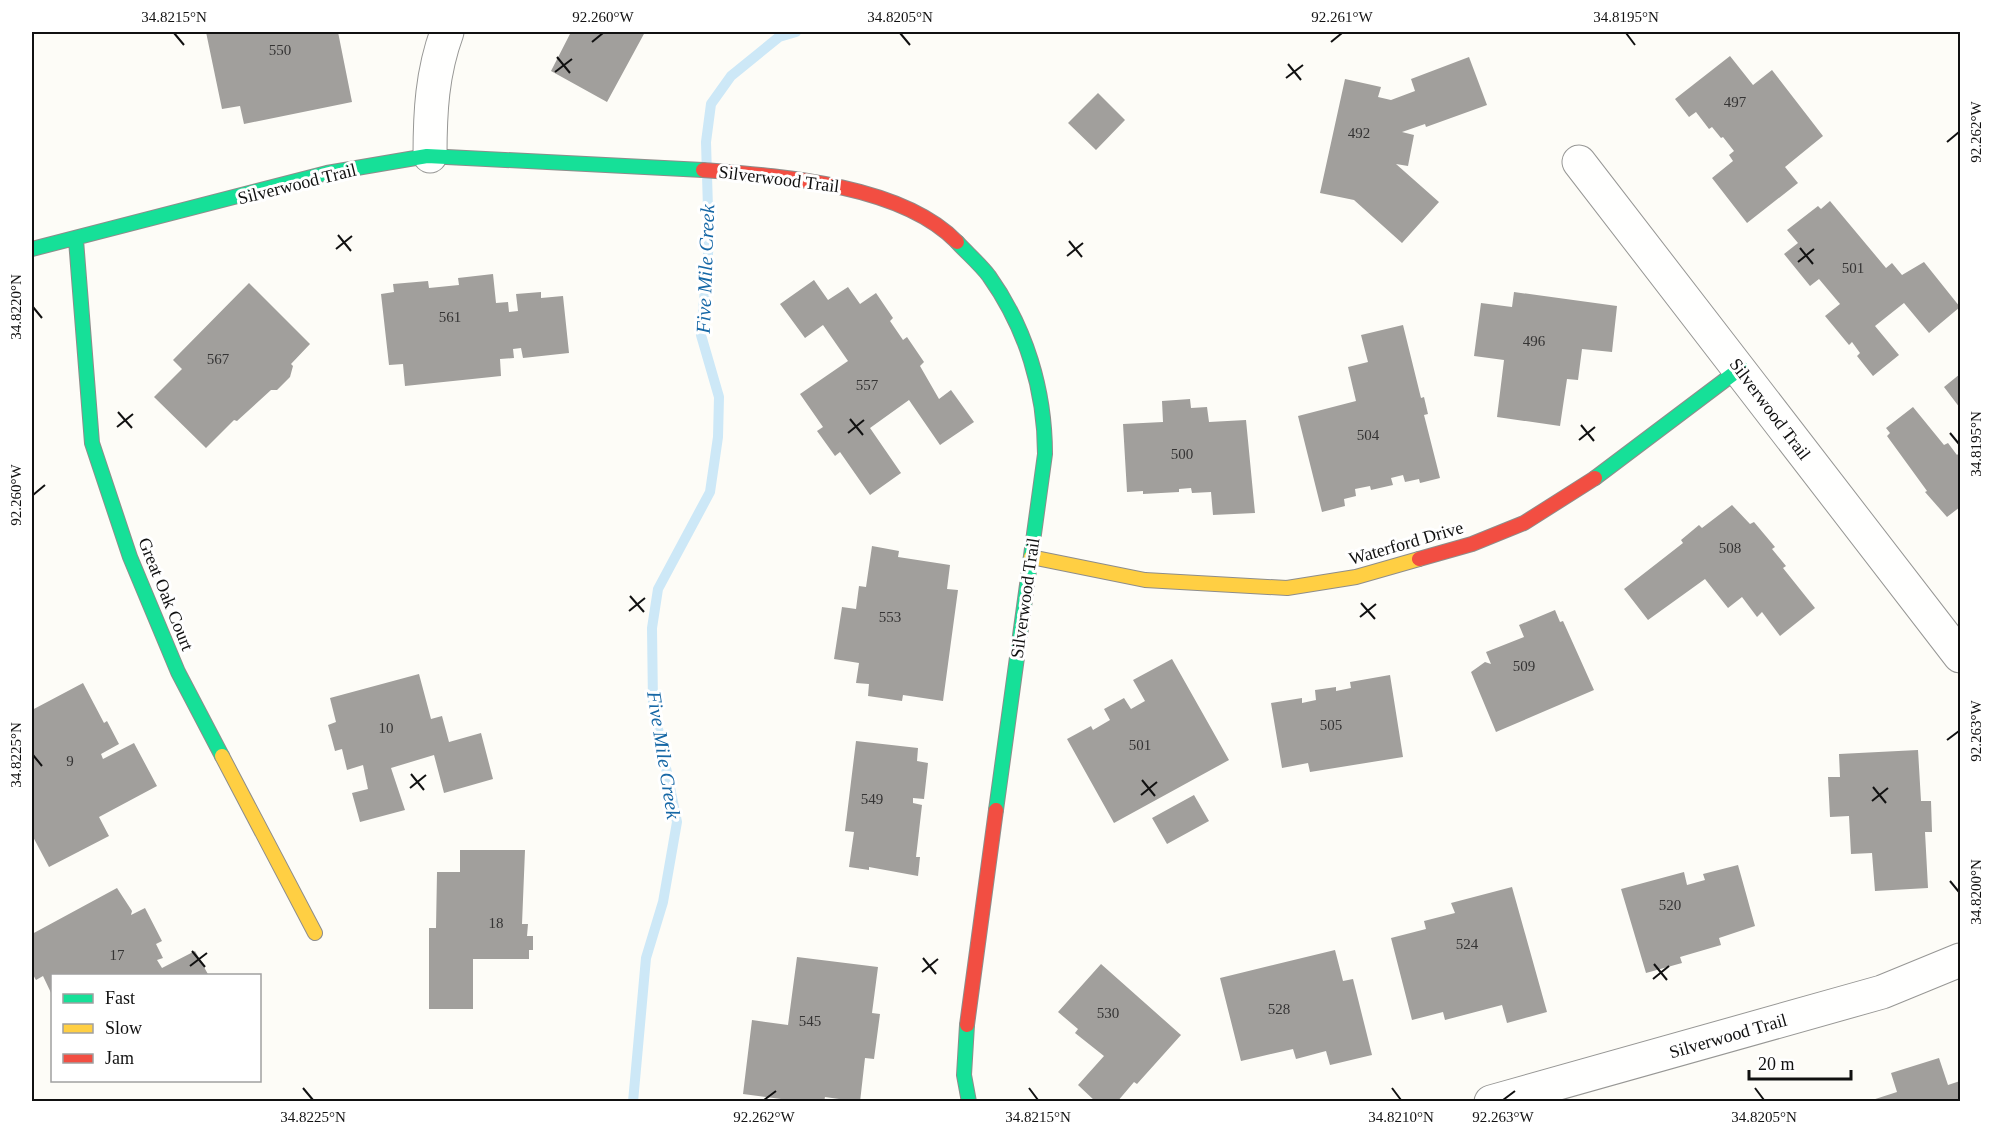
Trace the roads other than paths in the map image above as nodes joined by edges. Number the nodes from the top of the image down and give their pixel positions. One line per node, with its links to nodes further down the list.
1 (447, 32): 2 (street)
2 (430, 156): 4 (street, Silverwood Trail); 7 (street, Silverwood Trail)
3 (1579, 162): 6 (street, Silverwood Trail)
4 (76, 240): 5 (street, Silverwood Trail); 9 (street, Great Oak Court)
5 (32, 249)
6 (1741, 368): 7 (street, Waterford Drive); 8 (street, Silverwood Trail)
7 (1031, 557): 11 (street, Silverwood Trail)
8 (1960, 656)
9 (315, 933)
10 (1960, 960): 12 (street, Silverwood Trail)
11 (969, 1101)
12 (1491, 1101)

